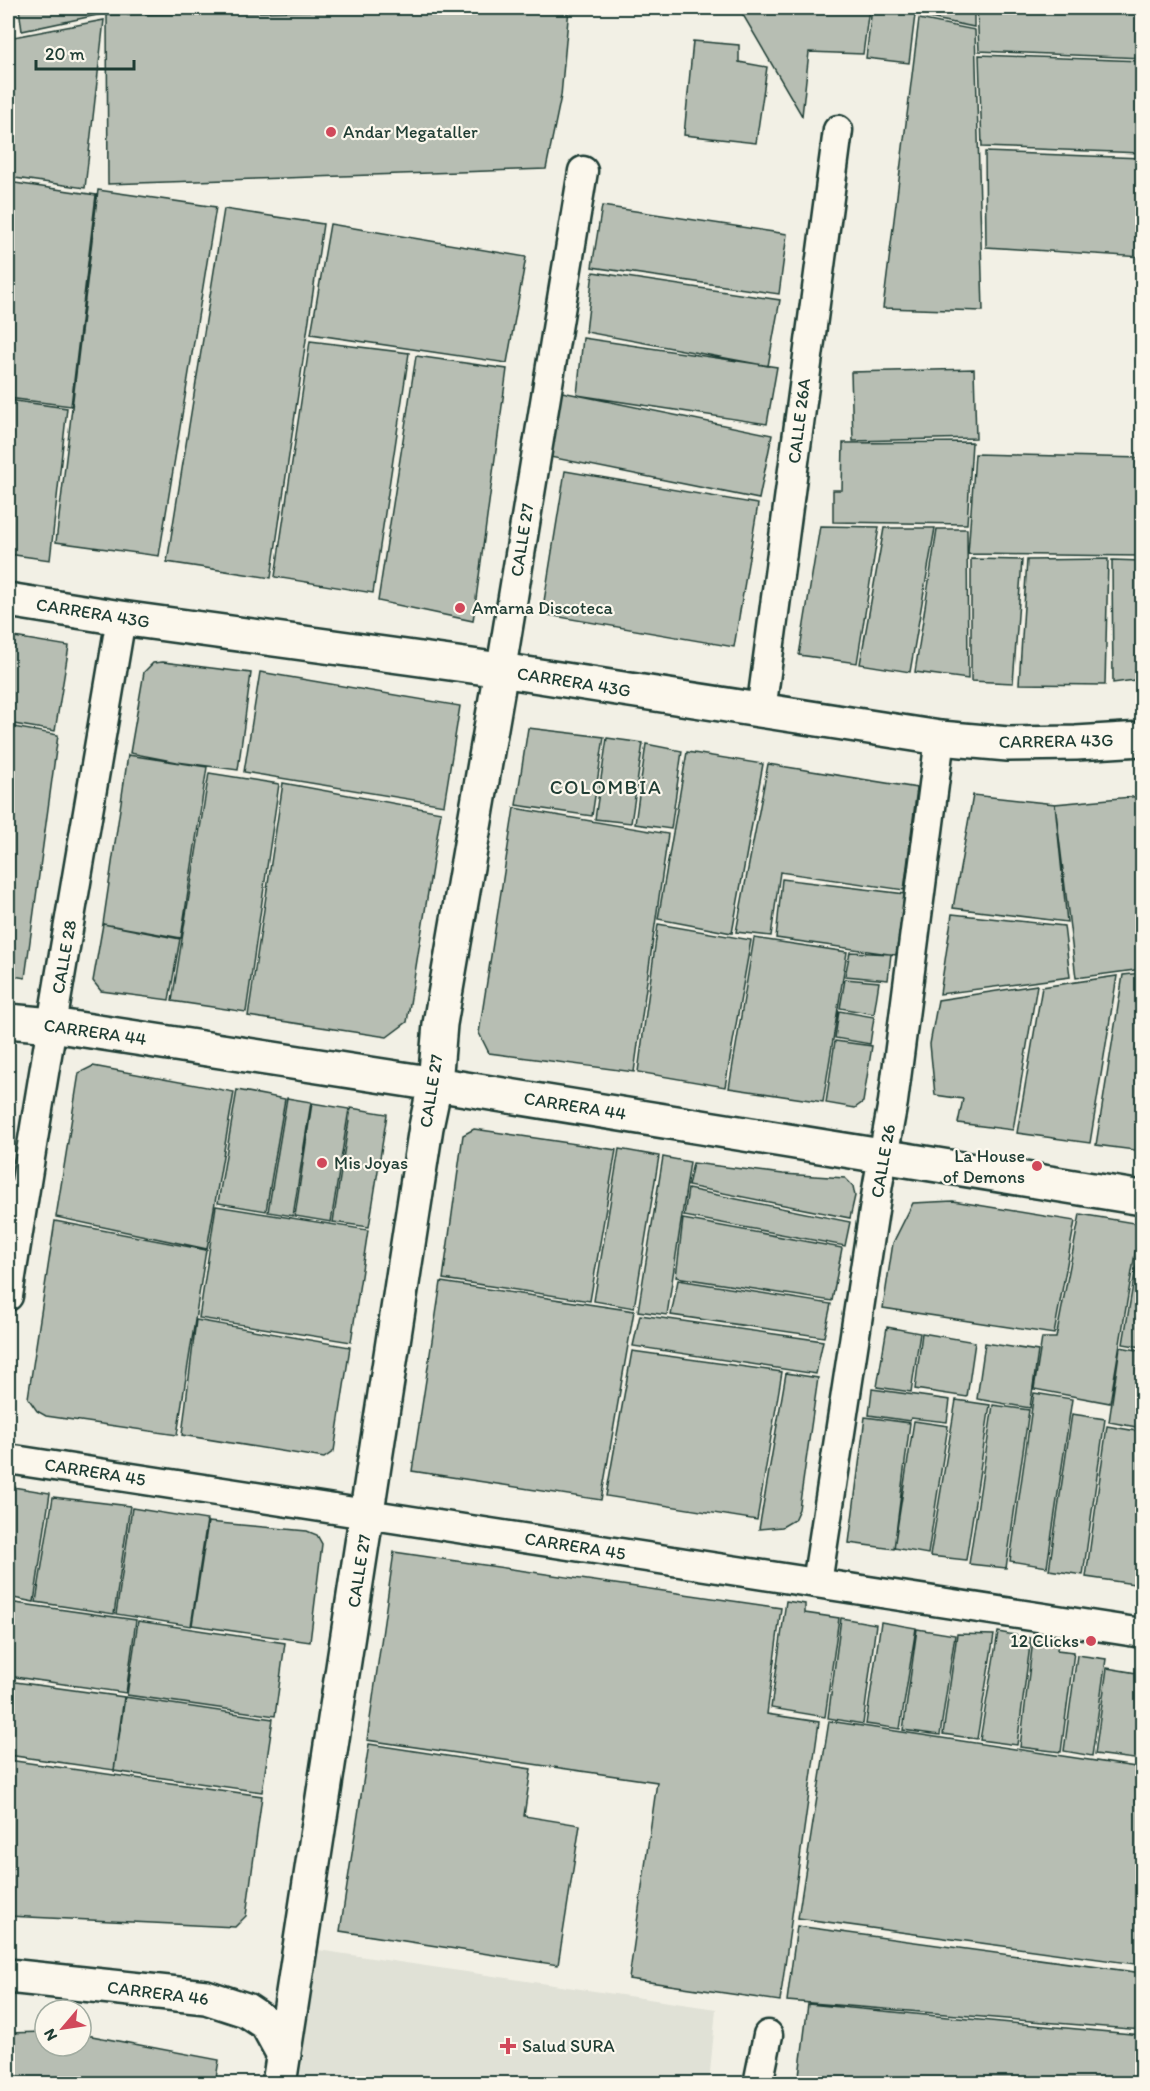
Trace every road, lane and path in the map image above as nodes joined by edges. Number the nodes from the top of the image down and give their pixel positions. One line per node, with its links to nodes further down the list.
1 (838, 130): 6 (street, CALLE 26A)
2 (583, 171): 5 (street, CALLE 27)
3 (8, 600): 4 (street, CARRERA 43G)
4 (121, 618): 5 (street, CARRERA 43G); 10 (street, CALLE 28)
5 (501, 670): 6 (street, CARRERA 43G); 11 (street, CALLE 27)
6 (761, 711): 7 (street, CARRERA 43G)
7 (940, 738): 8 (street, CARRERA 43G); 12 (street, CALLE 26)
8 (1143, 739)
9 (8, 1021): 10 (street, CARRERA 44)
10 (52, 1024): 11 (street, CARRERA 44); 14 (street, CALLE 28)
11 (435, 1084): 12 (street, CARRERA 44); 16 (street, CALLE 27)
12 (883, 1156): 13 (street, CARRERA 44); 17 (street, CALLE 26)
13 (1143, 1198)
14 (8, 1296)
15 (8, 1459): 16 (street, CARRERA 45)
16 (368, 1514): 17 (street, CARRERA 45); 21 (street, CALLE 27)
17 (817, 1583): 18 (street, CARRERA 45)
18 (1143, 1633)
19 (8, 1976): 21 (street, CARRERA 46)
20 (768, 2035): 22 (street)
21 (282, 2069)
22 (758, 2084)

